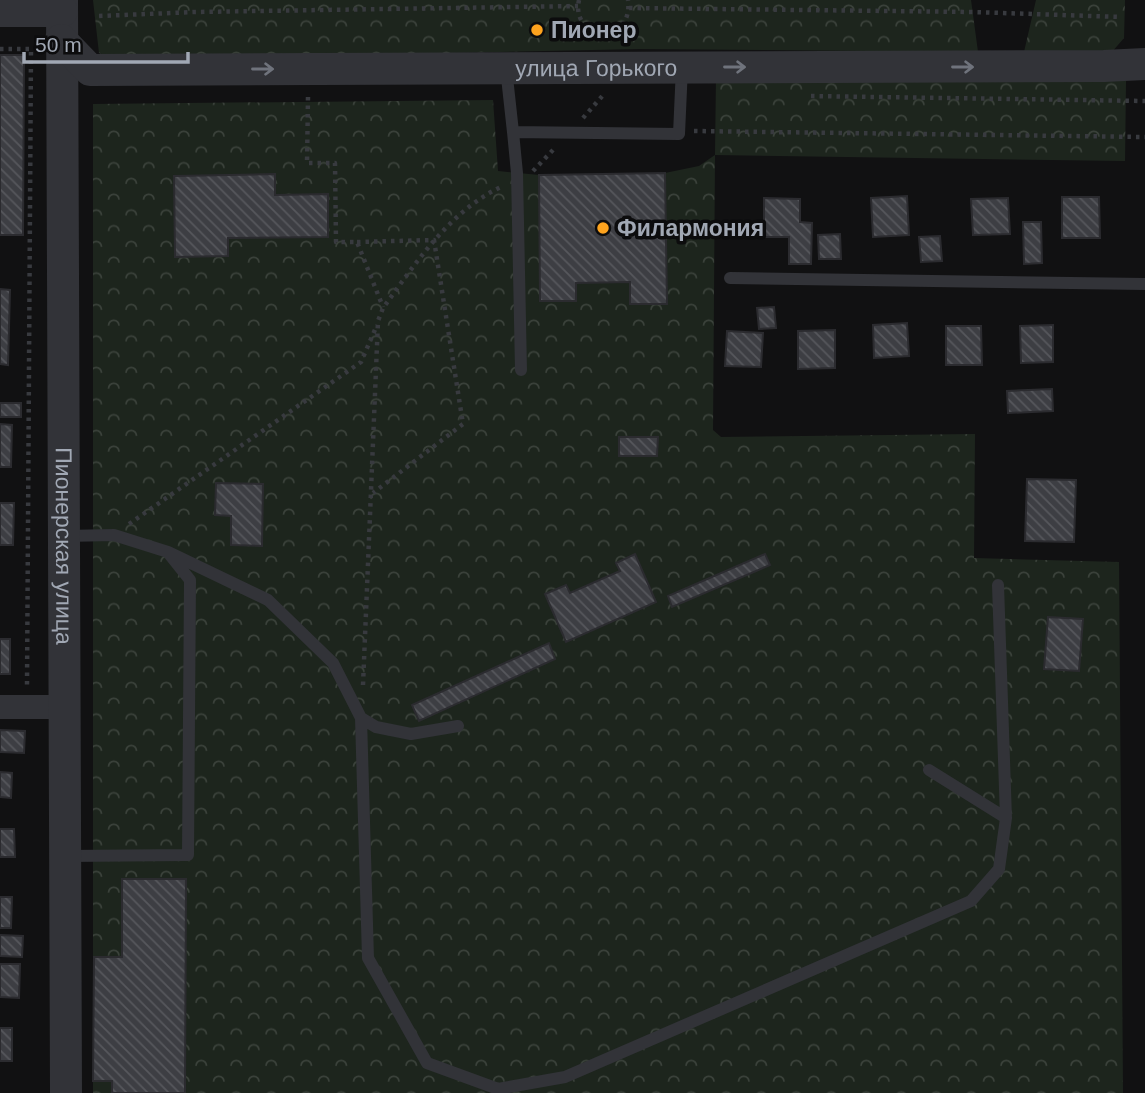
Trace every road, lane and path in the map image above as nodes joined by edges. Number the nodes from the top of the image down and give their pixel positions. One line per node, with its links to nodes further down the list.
1 (579, 0): 3 (path)
2 (628, 0): 4 (path)
3 (578, 6): 6 (path); 9 (path)
4 (629, 8): 8 (path); 9 (path)
5 (0, 11): 7 (street)
6 (99, 16)
7 (62, 17): 15 (street, Пионерская улица)
8 (1121, 17)
9 (603, 33): 12 (path)
10 (0, 49): 35 (path)
11 (1145, 64): 13 (street, улица Горького, one-way to 11)
12 (604, 67): 13 (street, улица Горького); 14 (street, улица Горького); 19 (path)
13 (682, 67): 17 (lane)
14 (506, 68): 15 (street, улица Горького, one-way to 14); 18 (lane)
15 (76, 78): 31 (street, Пионерская улица)
16 (308, 97): 23 (path)
17 (679, 131): 19 (lane); 20 (path)
18 (513, 132): 19 (lane); 21 (lane)
19 (569, 132): 21 (path)
20 (1145, 137)
21 (517, 180): 22 (path); 28 (lane)
22 (434, 240): 23 (path); 26 (path); 29 (path)
23 (357, 242): 26 (path)
24 (730, 278): 25 (lane)
25 (1145, 284)
26 (383, 308): 27 (path)
27 (378, 321): 29 (path); 30 (path)
28 (521, 370)
29 (372, 494): 37 (path)
30 (114, 535): 31 (lane); 32 (lane)
31 (64, 536): 36 (street, Пионерская улица)
32 (168, 552): 37 (lane); 41 (lane)
33 (998, 585): 40 (lane)
34 (0, 707): 35 (street)
35 (26, 707): 36 (street)
36 (63, 707): 41 (street, Пионерская улица)
37 (361, 718): 38 (lane); 40 (lane)
38 (458, 726)
39 (929, 770): 40 (lane)
40 (1006, 818)
41 (65, 856): 42 (street, Пионерская улица)
42 (66, 1093)

